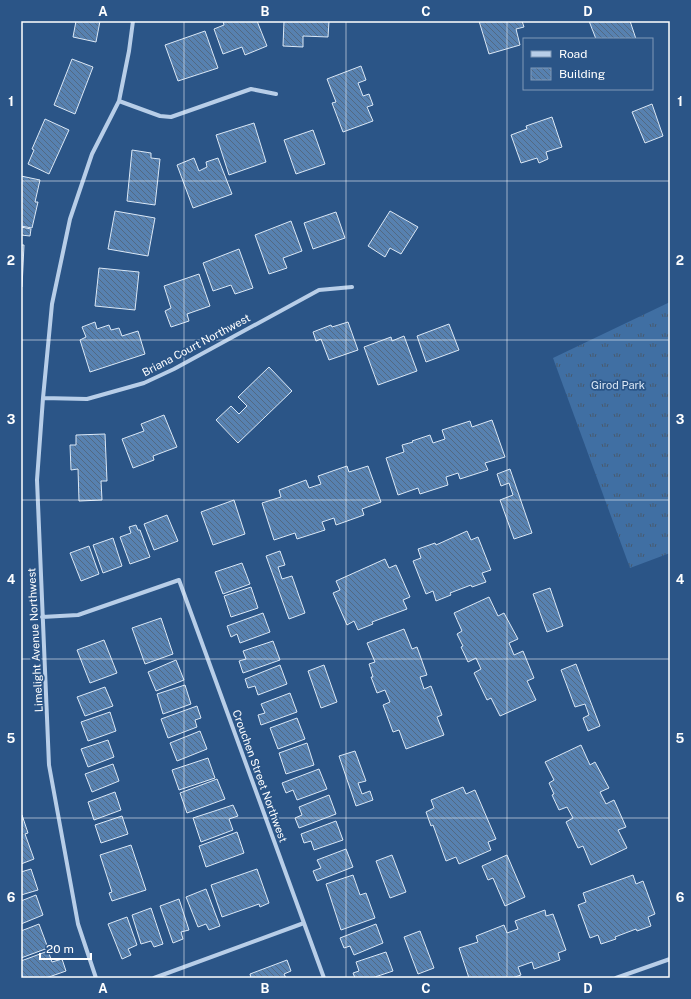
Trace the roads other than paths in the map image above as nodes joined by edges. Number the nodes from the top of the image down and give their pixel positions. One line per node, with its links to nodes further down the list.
1 (133, 21): 3 (street, Limelight Avenue Northwest)
2 (276, 94): 3 (street)
3 (119, 101): 5 (street, Limelight Avenue Northwest)
4 (352, 287): 5 (street, Briana Court Northwest)
5 (43, 398): 6 (street, Limelight Avenue Northwest)
6 (42, 617): 7 (street, Crouchen Street Northwest); 9 (street, Limelight Avenue Northwest)
7 (304, 923): 10 (street); 11 (street, Crouchen Street Northwest)
8 (670, 959): 12 (street)
9 (96, 978)
10 (154, 978)
11 (324, 978)
12 (616, 978)

